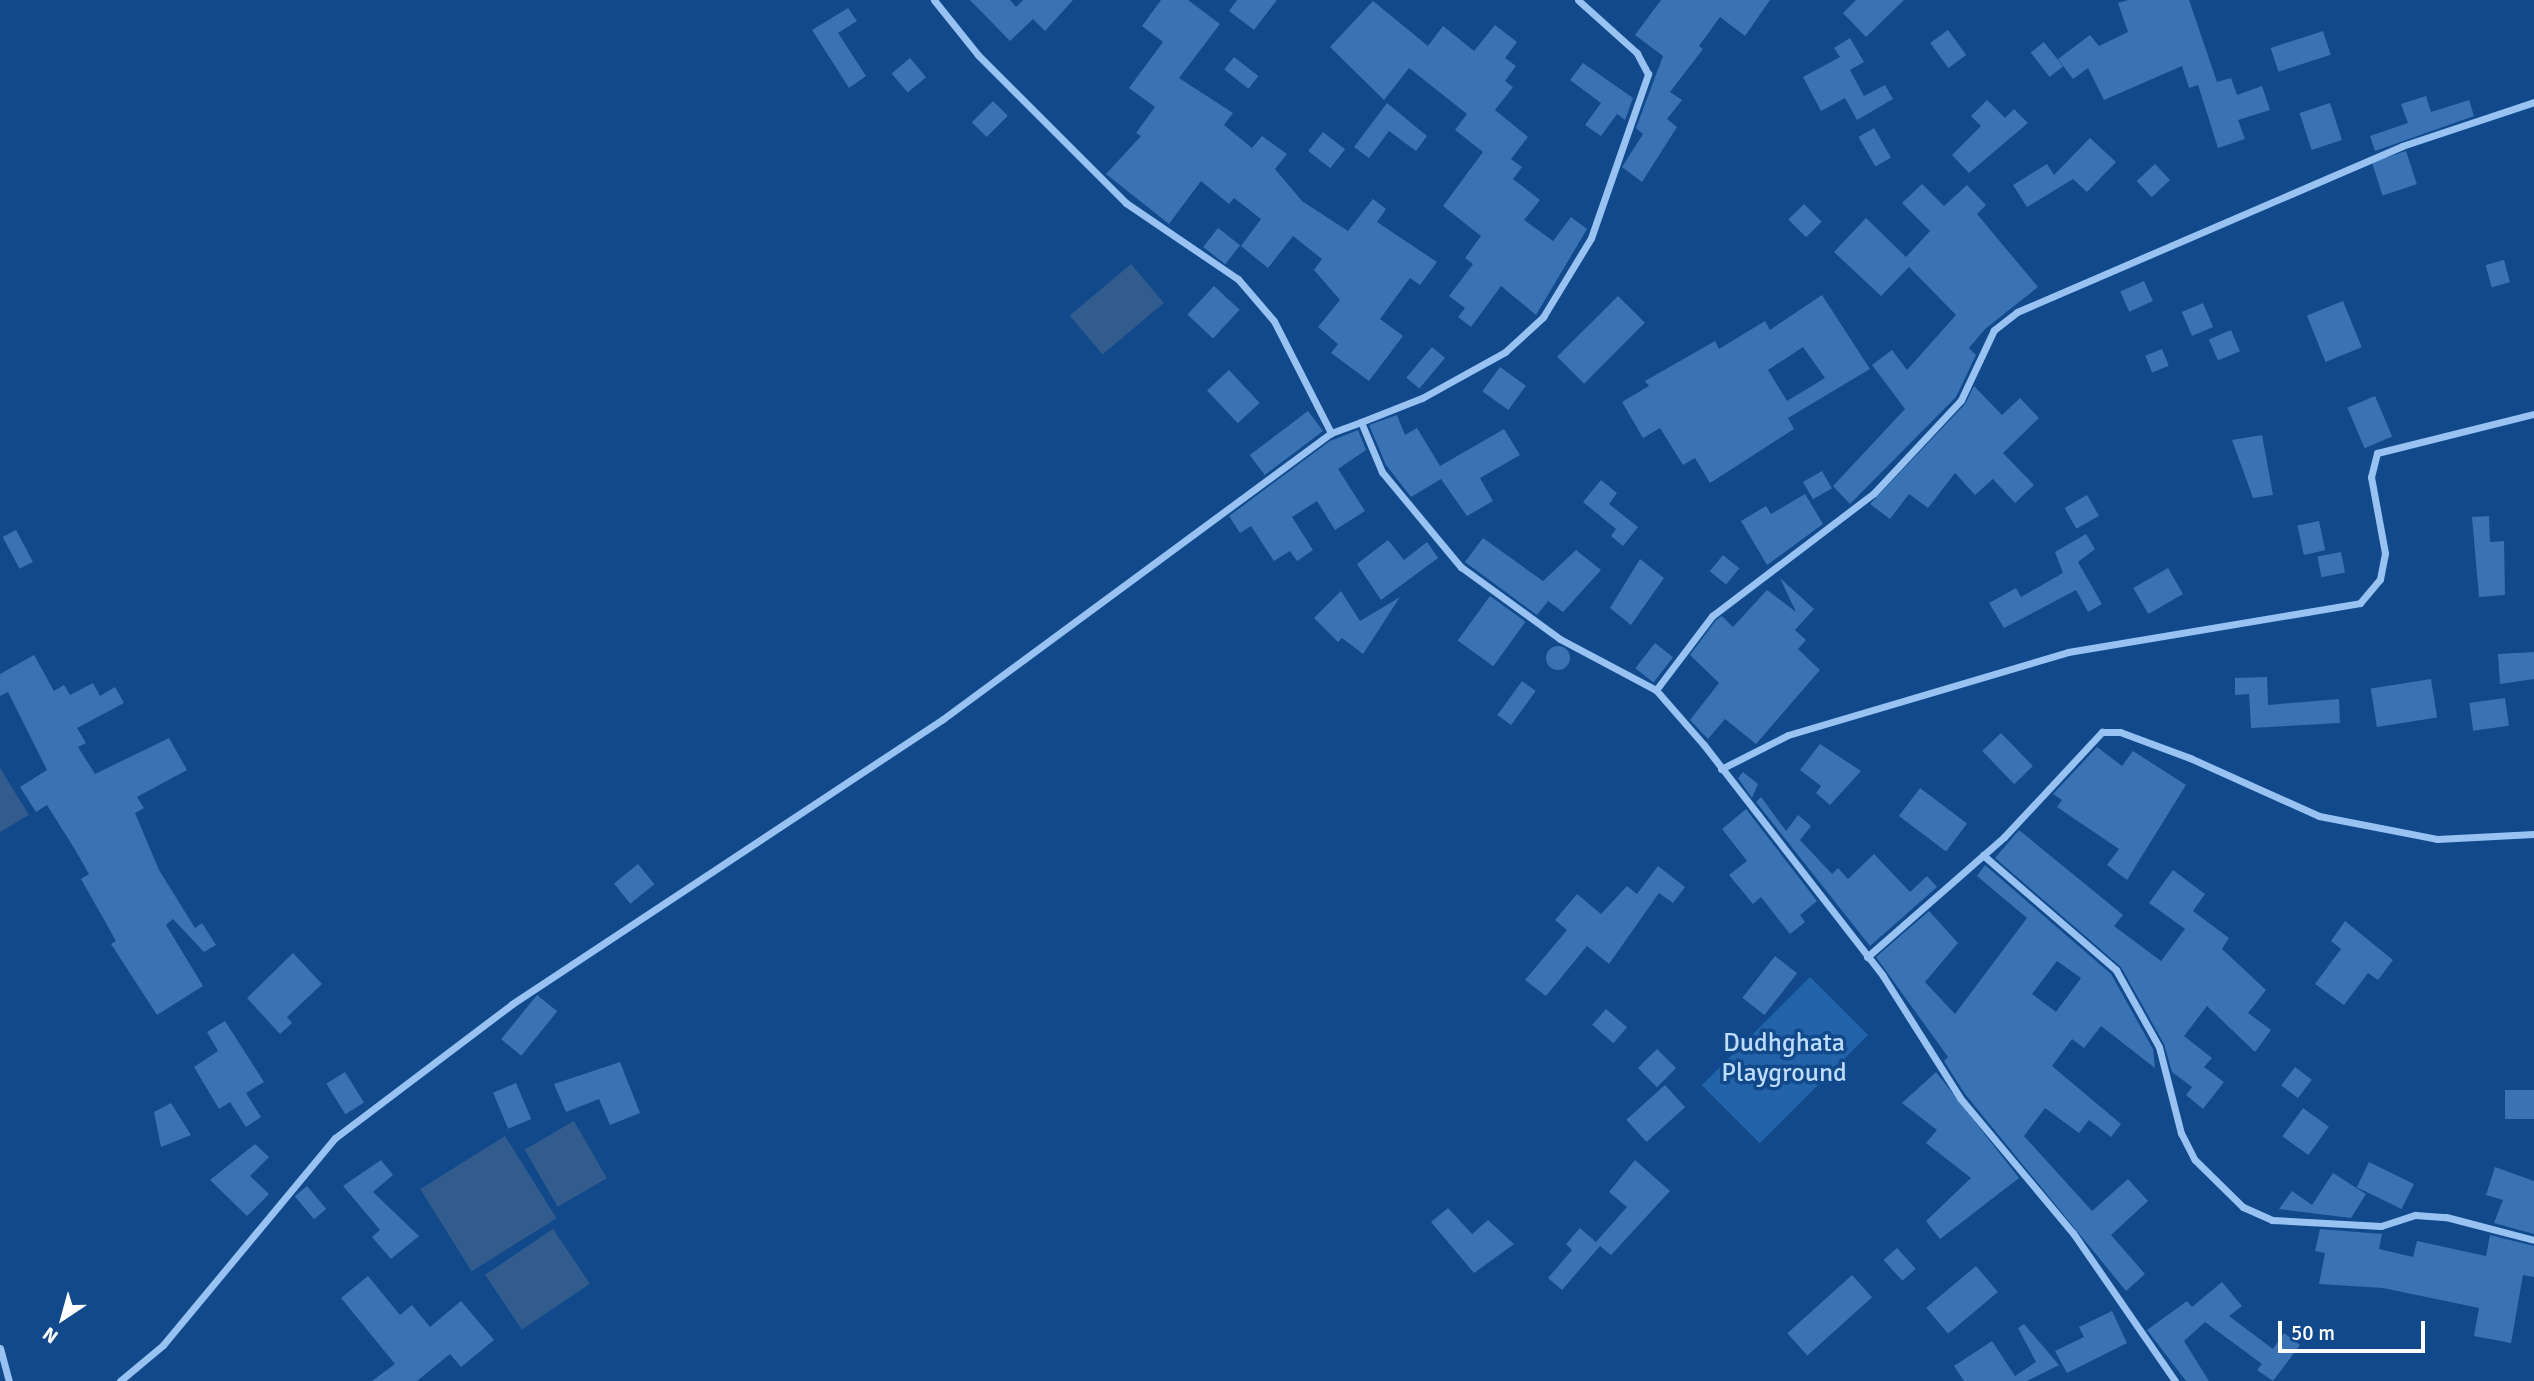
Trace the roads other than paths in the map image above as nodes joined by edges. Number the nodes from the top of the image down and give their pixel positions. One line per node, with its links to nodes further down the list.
1 (934, 0): 6 (street)
2 (1578, 0): 5 (street)
3 (2534, 102): 7 (street)
4 (2534, 414): 8 (street)
5 (1362, 422): 6 (street); 7 (street)
6 (1331, 433): 15 (street)
7 (1656, 690): 8 (street)
8 (1721, 769): 11 (street)
9 (2534, 834): 10 (street)
10 (1983, 855): 11 (street); 12 (street)
11 (1867, 957): 16 (street)
12 (2534, 1240)
13 (0, 1348): 14 (street)
14 (9, 1381)
15 (120, 1381)
16 (2175, 1381)

